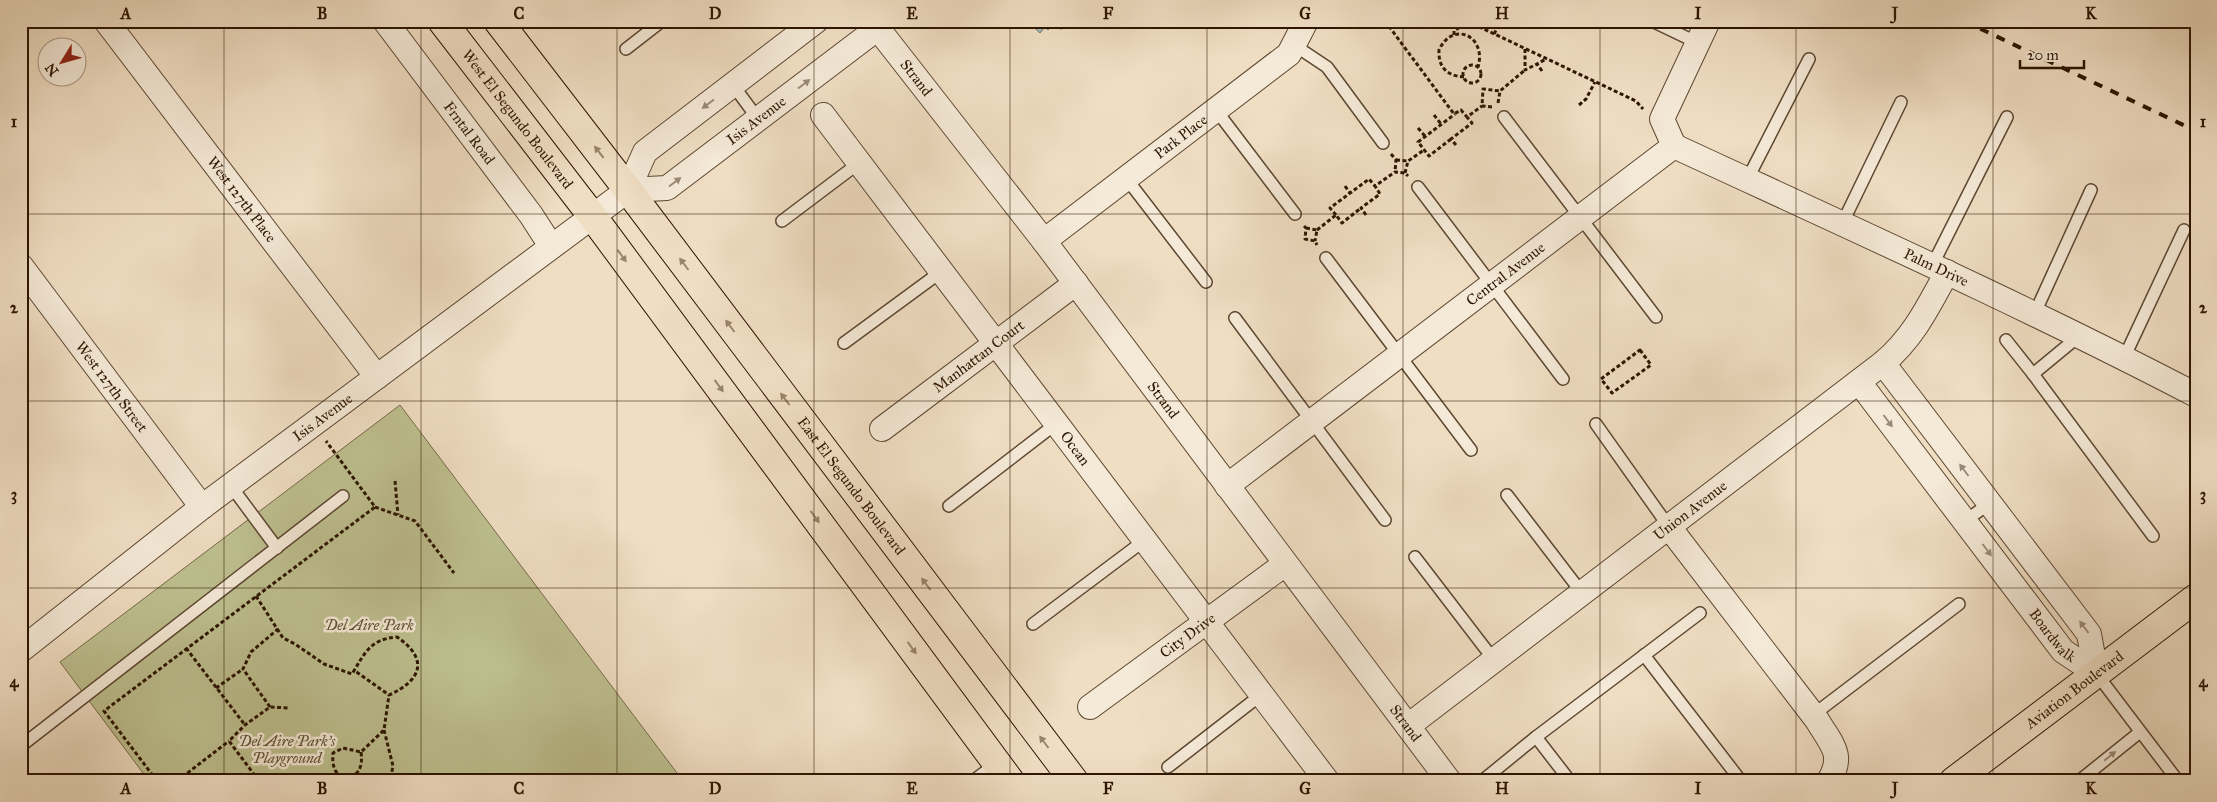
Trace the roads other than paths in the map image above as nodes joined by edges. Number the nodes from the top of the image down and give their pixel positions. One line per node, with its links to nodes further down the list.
1 (106, 21): 56 (street, West 127th Place)
2 (385, 21): 37 (street, Frntal Road)
3 (442, 21): 31 (main road, West El Segundo Boulevard)
4 (498, 21): 28 (main road, one-way to 4)
5 (662, 21): 13 (lane)
6 (816, 21): 15 (street, Isis Avenue)
7 (1306, 21): 12 (street, Park Place)
8 (1652, 21): 11 (lane)
9 (1708, 21): 11 (street)
10 (875, 25): 21 (street, Isis Avenue, one-way to 10); 36 (street, Strand)
11 (1698, 43): 23 (street)
12 (1294, 45): 17 (street, Park Place); 22 (lane)
13 (626, 49)
14 (1810, 59): 26 (lane)
15 (733, 85): 21 (lane); 28 (street, Isis Avenue, one-way to 28)
16 (1901, 102): 34 (lane)
17 (1216, 110): 25 (street, Park Place); 30 (lane)
18 (823, 115): 24 (street, Ocean)
19 (1504, 117): 32 (lane)
20 (2007, 118): 40 (lane)
21 (758, 119): 28 (street, Isis Avenue, one-way to 21)
22 (1383, 143)
23 (1674, 146): 26 (street, Palm Drive); 32 (street, Central Avenue)
24 (859, 163): 33 (lane); 41 (street, Ocean)
25 (1126, 178): 36 (street, Park Place); 42 (lane)
26 (1747, 180): 34 (street, Palm Drive)
27 (1418, 187): 44 (lane)
28 (628, 190): 31 (street, Isis Avenue); 101 (main road, East El Segundo Boulevard, one-way to 28)
29 (2091, 190): 45 (lane)
30 (1294, 214)
31 (593, 217): 37 (street, Isis Avenue); 98 (main road, one-way to 98)
32 (1580, 217): 44 (street, Central Avenue); 46 (lane)
33 (782, 221)
34 (1842, 224): 40 (street, Palm Drive)
35 (2184, 230): 53 (lane)
36 (1044, 241): 43 (street, Strand)
37 (551, 246): 56 (street, Isis Avenue)
38 (1326, 258): 52 (lane)
39 (21, 266): 71 (street, West 127th Street)
40 (1940, 269): 45 (street, Palm Drive); 54 (street, Union Avenue)
41 (942, 271): 50 (lane); 51 (street, Ocean)
42 (1206, 282)
43 (1076, 283): 51 (street, Manhattan Court); 66 (street, Strand)
44 (1491, 285): 52 (street, Central Avenue); 57 (lane)
45 (2034, 315): 48 (street, Palm Drive)
46 (1656, 317)
47 (1235, 318): 60 (lane)
48 (2079, 336): 53 (street, Palm Drive); 55 (lane)
49 (2006, 340): 55 (lane)
50 (844, 343)
51 (996, 343): 61 (street, Ocean); 63 (street, Manhattan Court)
52 (1399, 355): 60 (street, Central Avenue); 64 (lane)
53 (2124, 358): 59 (street, Palm Drive)
54 (1883, 364): 58 (street, Union Avenue); 69 (street, Boardwalk, one-way to 54)
55 (2032, 374): 75 (lane)
56 (377, 377): 65 (street, Isis Avenue)
57 (1563, 379)
58 (1859, 382): 73 (street, Boardwalk, one-way to 73); 74 (street, Union Avenue)
59 (2196, 395)
60 (1312, 421): 66 (street, Central Avenue); 72 (lane)
61 (1057, 423): 70 (lane); 76 (street, Ocean)
62 (1596, 424): 74 (lane)
63 (882, 429)
64 (1472, 450)
65 (231, 486): 71 (street, Isis Avenue); 77 (lane)
66 (1227, 486): 79 (street, Strand)
67 (1507, 495): 80 (lane)
68 (343, 496): 77 (lane)
69 (1990, 503): 73 (lane); 89 (street, Boardwalk, one-way to 69)
70 (949, 506)
71 (202, 507): 86 (street, Isis Avenue)
72 (1385, 520)
73 (1965, 521): 89 (street, Boardwalk, one-way to 89)
74 (1669, 527): 80 (street, Union Avenue); 92 (street)
75 (2153, 536)
76 (1145, 540): 84 (street, Ocean); 85 (lane)
77 (277, 548): 96 (lane)
78 (1415, 556): 88 (lane)
79 (1285, 564): 84 (street, City Drive); 93 (street, Strand)
80 (1582, 593): 88 (street, Union Avenue)
81 (2196, 598): 89 (main road, Aviation Boulevard)
82 (1959, 604): 92 (lane)
83 (1700, 613): 87 (lane)
84 (1207, 622): 90 (street, Ocean); 91 (street, City Drive)
85 (1033, 624)
86 (24, 641)
87 (1644, 655): 95 (lane); 106 (lane)
88 (1494, 660): 93 (street, Union Avenue)
89 (2096, 673): 94 (lane); 107 (main road, Aviation Boulevard)
90 (1262, 694): 97 (lane); 102 (street, Ocean)
91 (1090, 707)
92 (1813, 715): 99 (street)
93 (1408, 726): 103 (street, Strand)
94 (2140, 732): 108 (lane, one-way to 94); 109 (lane)
95 (1536, 737): 104 (lane); 105 (lane)
96 (21, 746)
97 (1168, 767)
98 (1004, 772): 100 (lane)
99 (1832, 774)
100 (973, 781)
101 (1074, 781)
102 (1327, 781)
103 (1449, 781)
104 (1482, 781)
105 (1570, 781)
106 (1742, 781)
107 (1954, 781)
108 (2080, 781)
109 (2178, 781)

